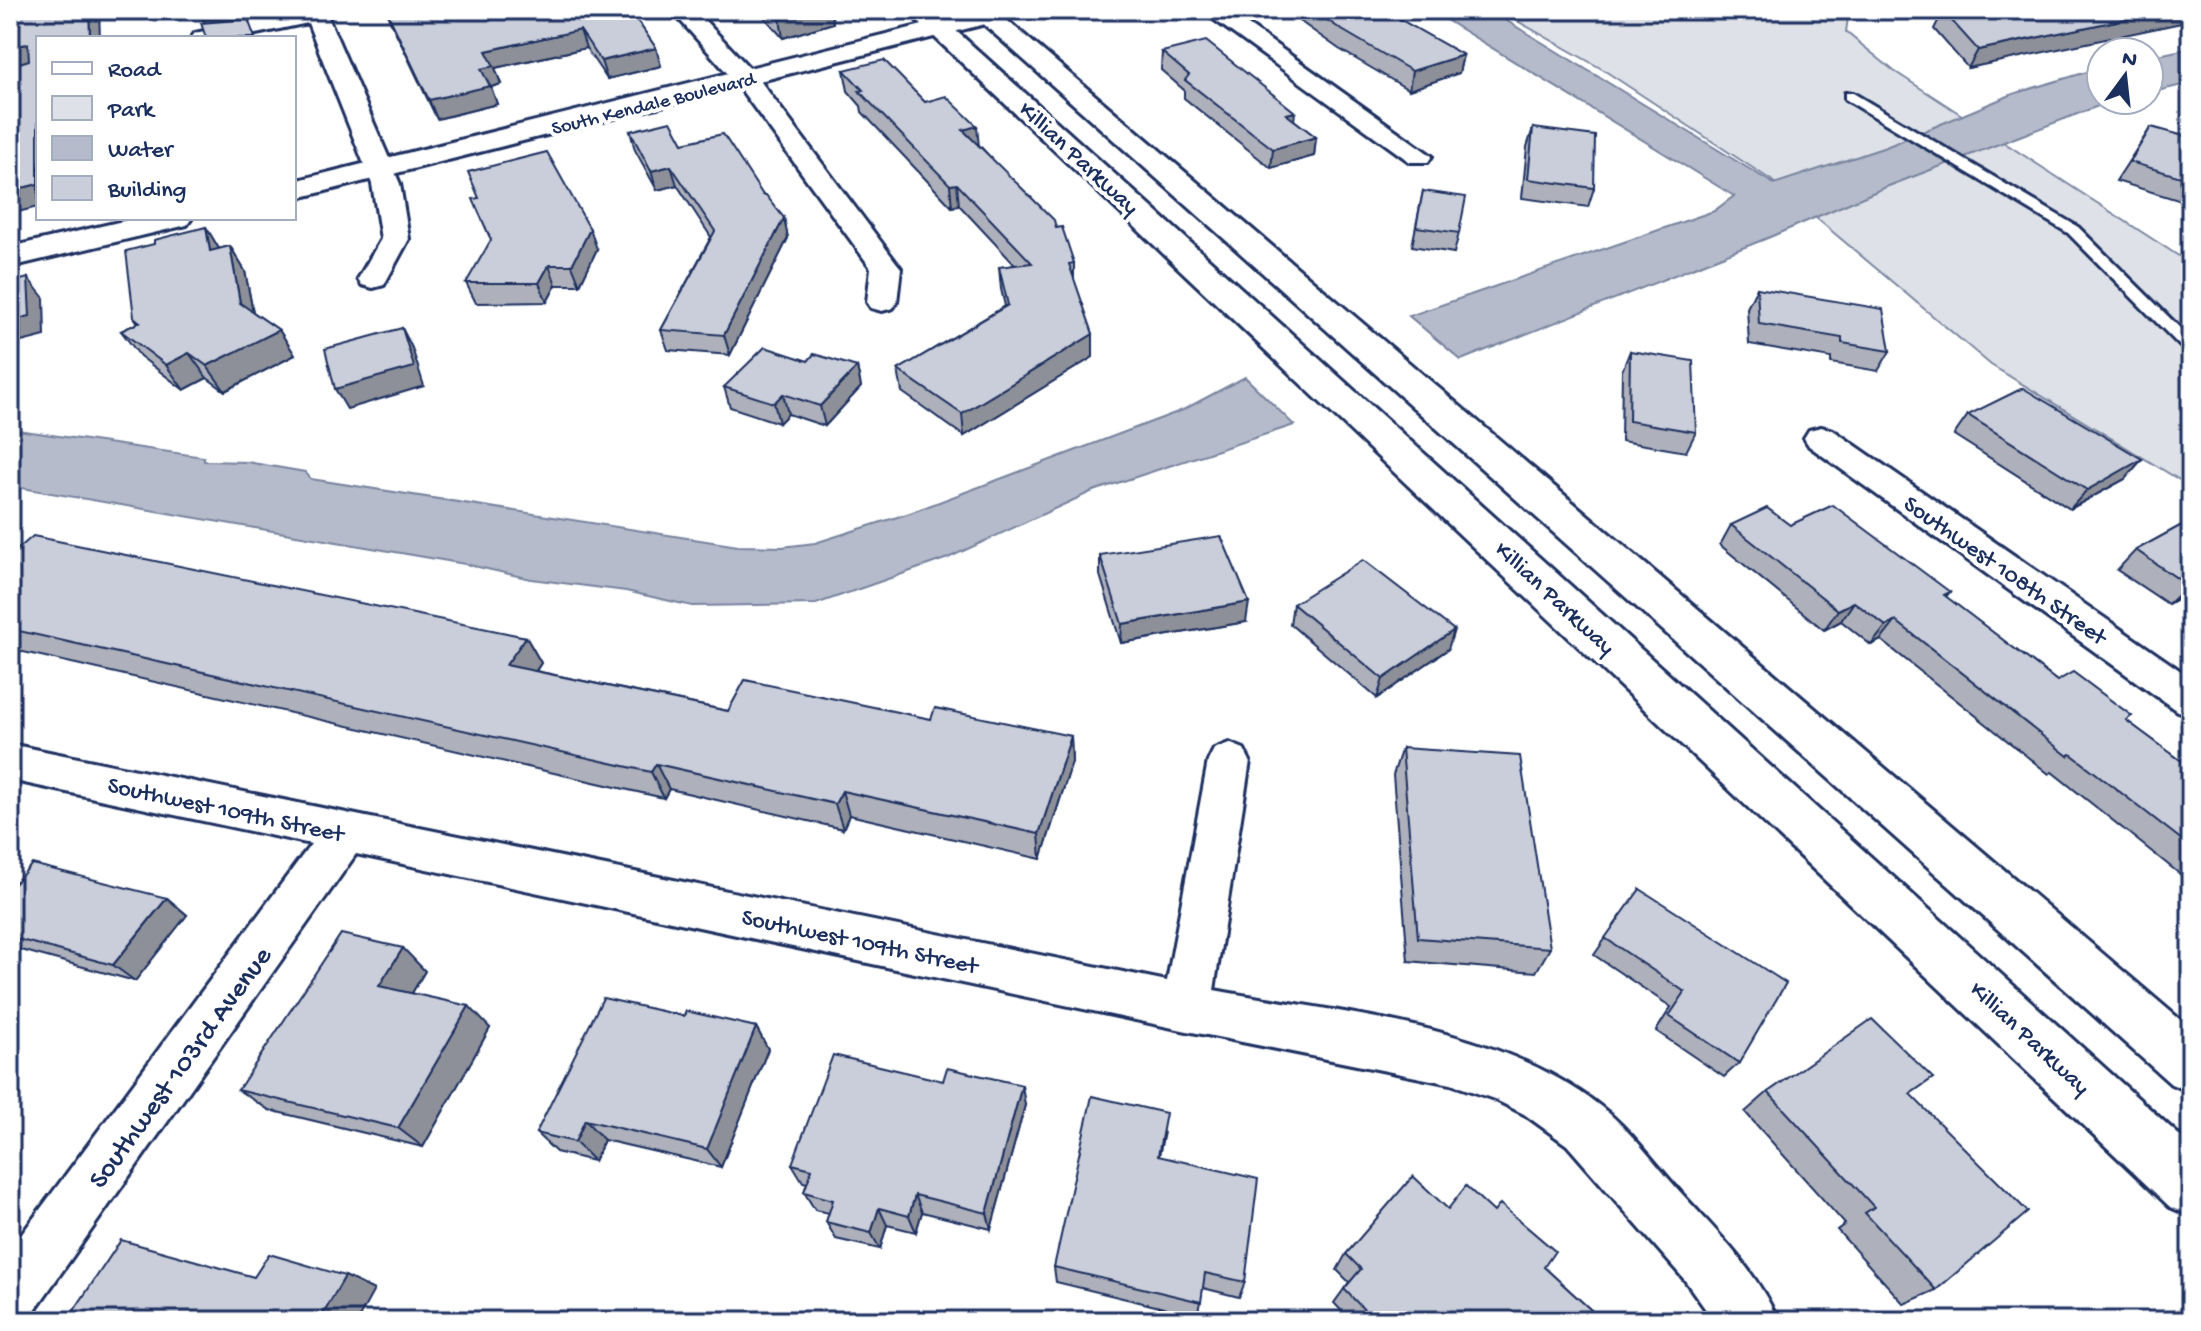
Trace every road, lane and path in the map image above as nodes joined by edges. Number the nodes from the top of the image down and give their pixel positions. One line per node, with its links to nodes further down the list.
1 (682, 10): 7 (street)
2 (1212, 10): 9 (street)
3 (315, 12): 6 (street); 10 (street)
4 (993, 12): 5 (main road, South Kendale Boulevard); 23 (main road, Killian Parkway)
5 (929, 20): 7 (main road, South Kendale Boulevard); 24 (main road, Killian Parkway)
6 (212, 36)
7 (746, 79): 10 (main road, South Kendale Boulevard); 15 (street)
8 (1849, 96): 16 (lane)
9 (1419, 156)
10 (382, 169): 11 (main road, South Kendale Boulevard); 14 (street)
11 (296, 190)
12 (167, 220): 13 (main road)
13 (10, 257)
14 (373, 279)
15 (882, 302)
16 (2191, 348)
17 (1821, 438): 18 (street, Southwest 108th Street)
18 (2191, 700)
19 (1229, 761): 22 (street)
20 (10, 762): 21 (street, Southwest 109th Street)
21 (345, 833): 22 (street, Southwest 109th Street); 25 (street, Southwest 103rd Avenue)
22 (1187, 1008): 26 (street, Southwest 109th Street)
23 (2191, 1065)
24 (2191, 1186)
25 (10, 1297)
26 (1749, 1321)

